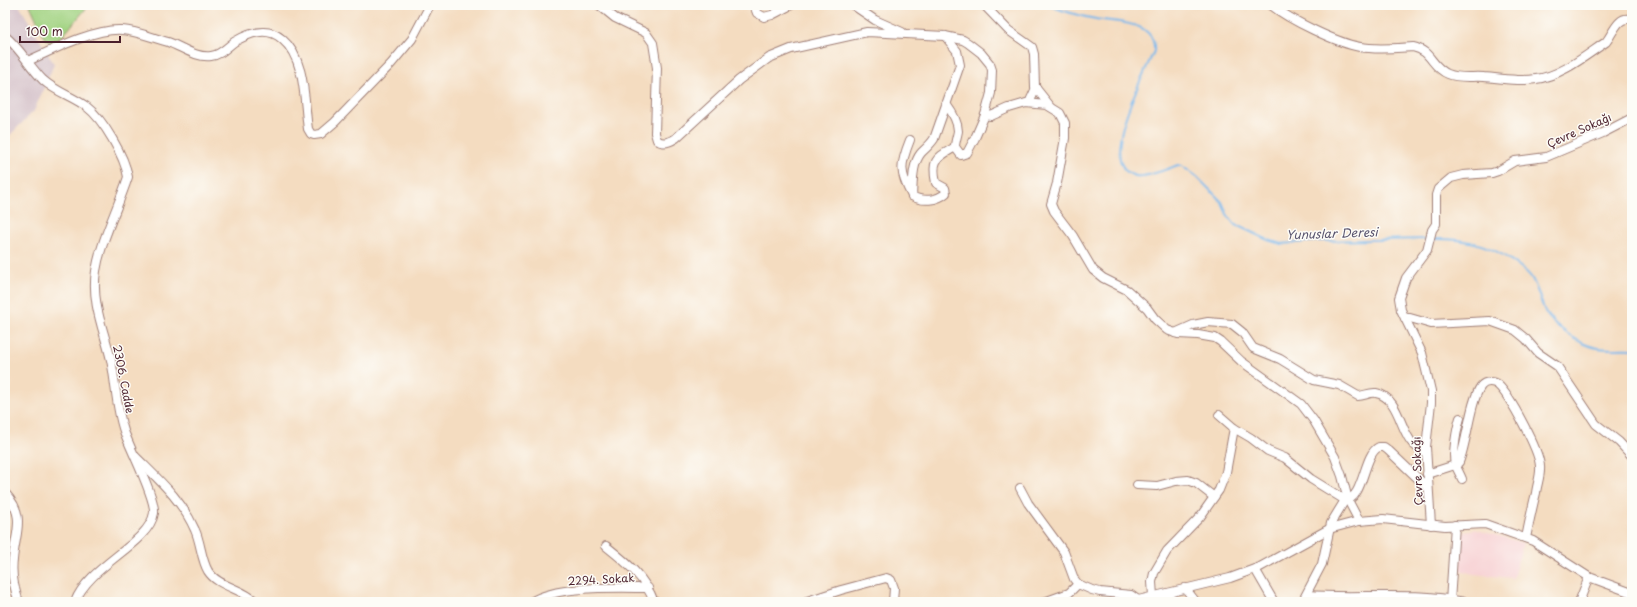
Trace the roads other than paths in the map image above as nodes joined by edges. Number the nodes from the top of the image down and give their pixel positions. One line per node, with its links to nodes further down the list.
1 (430, 5): 12 (street)
2 (599, 5): 9 (street)
3 (754, 5): 4 (street)
4 (791, 5)
5 (853, 5): 9 (street)
6 (984, 5): 13 (street)
7 (1271, 5): 8 (street)
8 (1631, 17)
9 (905, 35): 11 (street)
10 (5, 36): 12 (street)
11 (945, 36): 14 (street); 17 (street)
12 (28, 62): 28 (street, 2306. Cadde)
13 (1036, 88): 15 (street); 16 (street)
14 (946, 104): 20 (street); 21 (street)
15 (1029, 104): 16 (street); 17 (street)
16 (1051, 107): 23 (street)
17 (985, 115): 20 (street)
18 (1632, 118): 22 (street, Çevre Sokağı)
19 (910, 140): 21 (street)
20 (955, 148): 21 (street)
21 (912, 196)
22 (1405, 318): 27 (street, Çevre Sokağı); 29 (street)
23 (1175, 334): 27 (street); 38 (street)
24 (1219, 415): 26 (street)
25 (1460, 418): 30 (street)
26 (1234, 428): 37 (street); 38 (street)
27 (1426, 453): 31 (street, Çevre Sokağı)
28 (133, 454): 59 (street, 2306. Cadde); 60 (street)
29 (1632, 456)
30 (1455, 465): 31 (street); 32 (street); 43 (street)
31 (1427, 474): 34 (street, Çevre Sokağı)
32 (1462, 479)
33 (1137, 485): 37 (street)
34 (1427, 487): 38 (street); 40 (street, Çevre Sokağı)
35 (1020, 488): 47 (street)
36 (5, 493): 58 (street)
37 (1214, 497): 52 (street)
38 (1346, 500): 39 (street); 42 (street)
39 (1359, 521): 40 (street); 42 (street)
40 (1431, 525): 41 (street)
41 (1455, 525): 43 (street); 57 (street)
42 (1329, 529): 45 (street); 53 (street)
43 (1526, 538): 46 (street)
44 (606, 546): 48 (street)
45 (1255, 569): 49 (street); 68 (street)
46 (1589, 577): 51 (street); 70 (street)
47 (1078, 584): 56 (street); 65 (street)
48 (648, 588): 61 (street, 2294. Sokak); 62 (street)
49 (1185, 588): 50 (street); 67 (street)
50 (1169, 593): 52 (street); 66 (street)
51 (1632, 593)
52 (1153, 596): 56 (street)
53 (1304, 599): 54 (street)
54 (1349, 599): 55 (street)
55 (1407, 599): 57 (street)
56 (1134, 601)
57 (1450, 601): 69 (street)
58 (19, 602)
59 (75, 602)
60 (256, 602)
61 (532, 602)
62 (654, 602)
63 (804, 602): 64 (street)
64 (893, 602)
65 (1044, 602)
66 (1164, 602)
67 (1196, 602)
68 (1274, 602)
69 (1464, 602)
70 (1579, 602)

